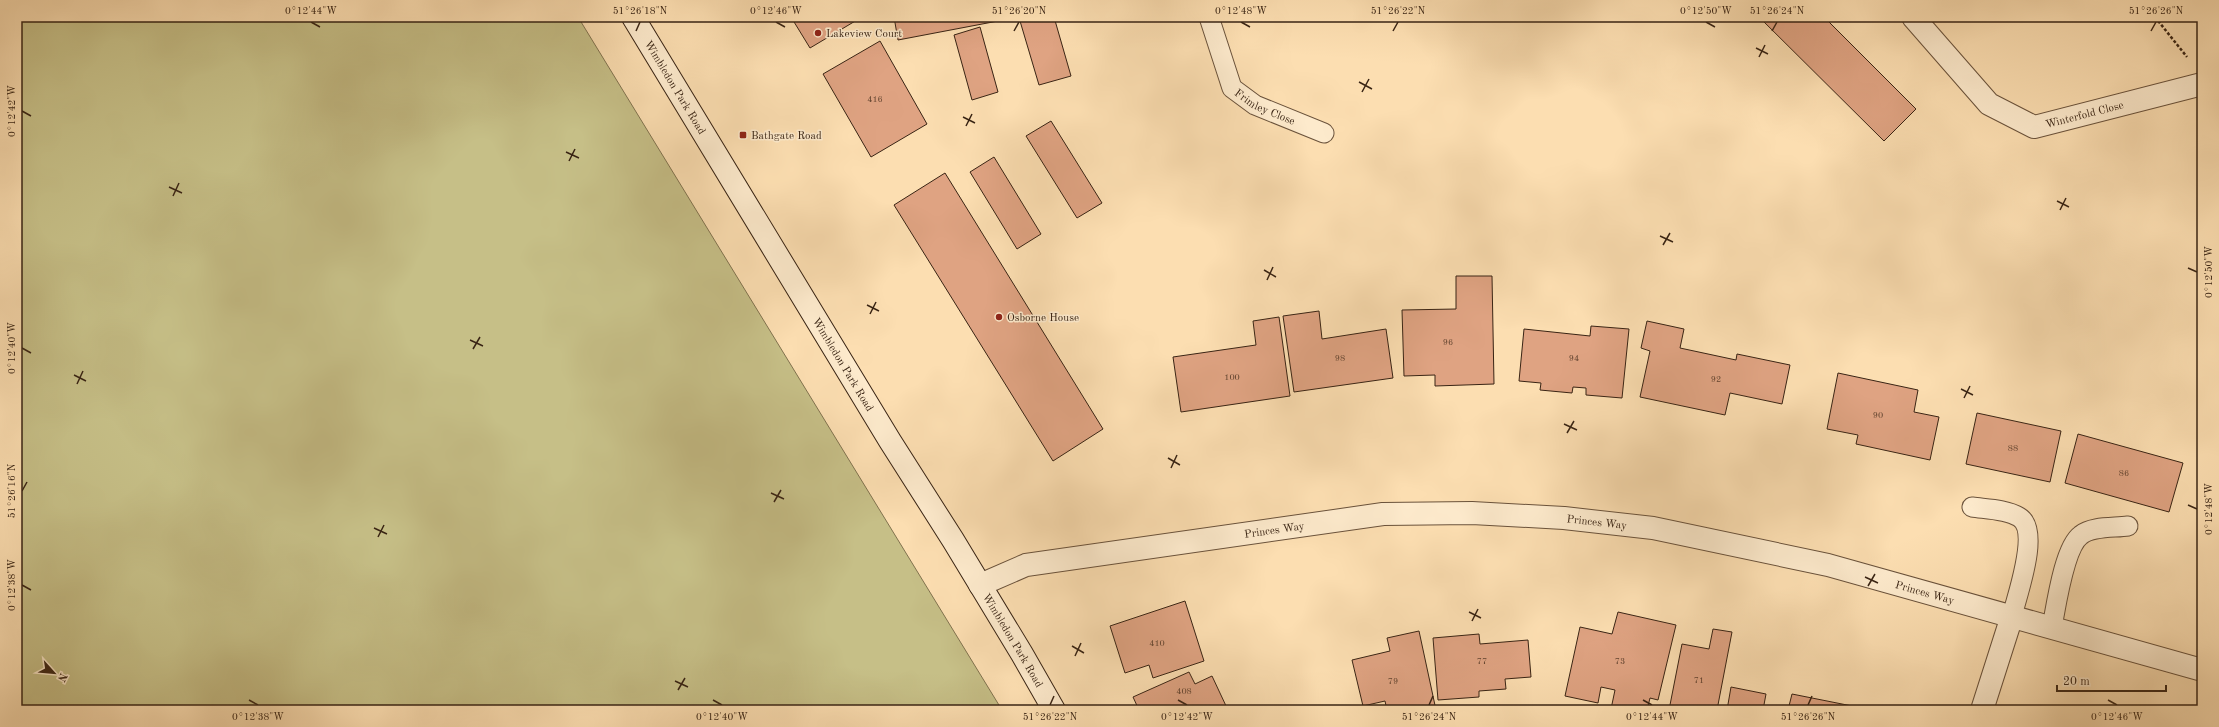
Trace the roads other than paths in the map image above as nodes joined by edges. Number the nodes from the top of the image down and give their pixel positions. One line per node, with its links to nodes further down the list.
1 (633, 17): 8 (street, Wimbledon Park Road)
2 (1210, 17): 5 (lane, Frimley Close)
3 (1913, 17): 4 (street, Winterfold Close)
4 (2202, 84)
5 (1324, 133)
6 (1972, 507): 9 (lane)
7 (2128, 526): 10 (lane)
8 (980, 585): 9 (street, Princes Way); 12 (street, Wimbledon Park Road)
9 (2012, 616): 10 (street, Princes Way); 13 (street)
10 (2052, 627): 11 (street, Princes Way)
11 (2202, 670)
12 (1054, 710)
13 (1982, 710)

